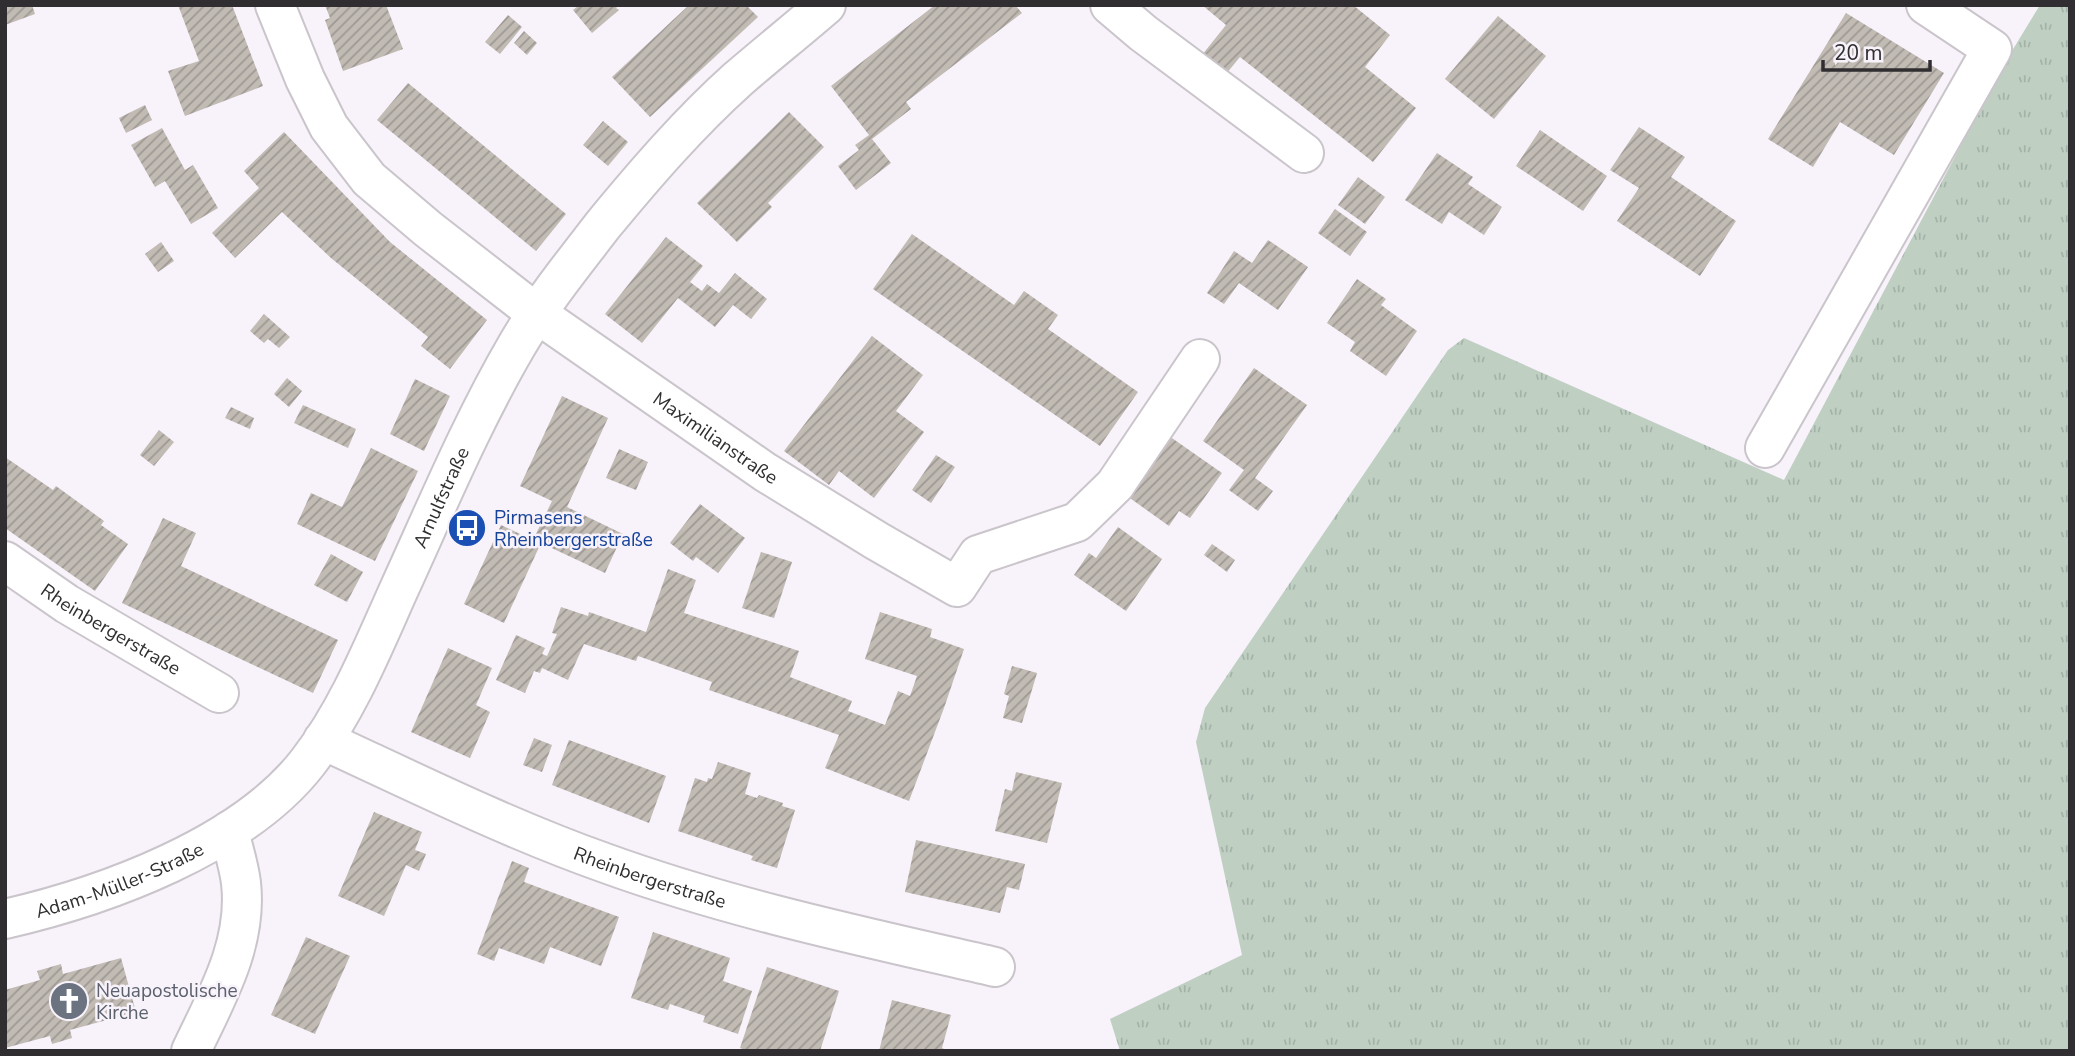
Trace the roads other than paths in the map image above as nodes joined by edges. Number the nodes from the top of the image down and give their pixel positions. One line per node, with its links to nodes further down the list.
1 (275, 5): 6 (street, Maximilianstraße)
2 (826, 5): 6 (street, Arnulfstraße)
3 (1110, 5): 5 (street)
4 (1926, 5): 8 (street)
5 (1304, 153)
6 (536, 313): 7 (street, Maximilianstraße); 11 (street, Arnulfstraße)
7 (1200, 359)
8 (1765, 448)
9 (5, 561): 10 (street, Rheinbergerstraße)
10 (219, 692)
11 (323, 740): 12 (street, Arnulfstraße); 14 (street, Rheinbergerstraße)
12 (229, 831): 13 (street, Adam-Müller-Straße); 15 (street)
13 (5, 919)
14 (995, 967)
15 (191, 1051)

